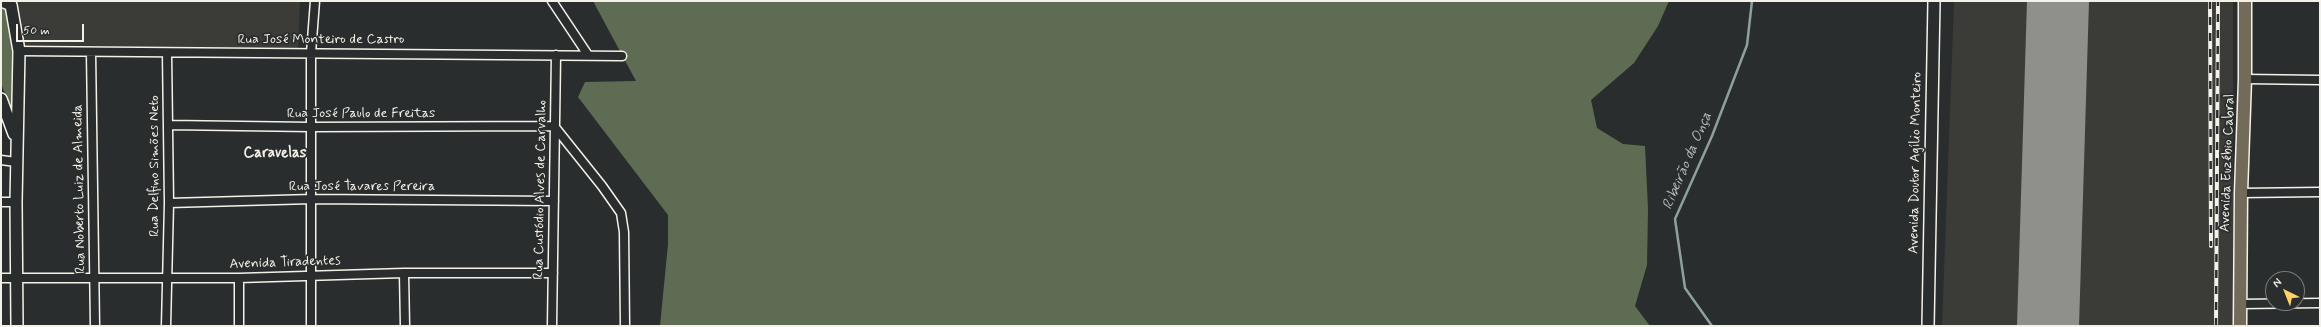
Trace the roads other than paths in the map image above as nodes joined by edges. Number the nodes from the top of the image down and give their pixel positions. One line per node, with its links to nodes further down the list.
1 (315, 1): 8 (street)
2 (552, 1): 11 (street)
3 (1934, 1): 47 (street, Avenida Doutor Agílio Monteiro)
4 (2245, 1): 13 (main road, Avenida Euzébio Cabral)
5 (8, 2): 6 (street)
6 (19, 51): 7 (street, Rua José Monteiro de Castro); 19 (street)
7 (91, 52): 9 (street, Rua José Monteiro de Castro); 34 (street, Rua Noberto Luiz de Almeida)
8 (311, 52): 9 (street, Rua José Monteiro de Castro); 10 (street, Rua José Monteiro de Castro); 18 (street)
9 (167, 53): 16 (street, Rua Delfino Simões Neto)
10 (556, 55): 11 (street, Rua José Monteiro de Castro); 17 (street, Rua Custódio Alves de Carvalho)
11 (588, 55): 12 (street, Rua José Monteiro de Castro)
12 (622, 56)
13 (2245, 79): 14 (street); 23 (main road, Avenida Euzébio Cabral)
14 (2320, 80)
15 (1, 99): 19 (street)
16 (169, 125): 18 (street, Rua José Paulo de Freitas); 28 (street, Rua Delfino Simões Neto)
17 (554, 126): 18 (street, Rua José Paulo de Freitas); 25 (street, Rua Custódio Alves de Carvalho); 46 (street)
18 (311, 128): 24 (street)
19 (16, 140): 21 (street)
20 (1, 160): 21 (street)
21 (16, 162): 27 (street)
22 (2320, 192): 23 (street)
23 (2241, 193): 38 (main road, Avenida Euzébio Cabral)
24 (312, 199): 25 (street, Rua José Tavares Pereira); 28 (street, Rua José Tavares Pereira); 31 (street)
25 (554, 201): 30 (street, Rua Custódio Alves de Carvalho)
26 (1, 202): 27 (street)
27 (16, 202): 33 (street)
28 (169, 203): 35 (street, Rua Delfino Simões Neto)
29 (404, 273): 30 (street, Avenida Tiradentes); 31 (street, Avenida Tiradentes); 44 (street)
30 (553, 273): 45 (street, Rua Custódio Alves de Carvalho)
31 (311, 275): 36 (street, Avenida Tiradentes); 43 (street)
32 (1, 278): 33 (street, Avenida Tiradentes)
33 (18, 278): 34 (street, Avenida Tiradentes); 39 (street)
34 (95, 278): 35 (street, Avenida Tiradentes); 40 (street, Rua Noberto Luiz de Almeida)
35 (166, 278): 36 (street, Avenida Tiradentes); 41 (street, Rua Delfino Simões Neto)
36 (238, 278): 42 (street)
37 (2320, 303): 38 (street)
38 (2240, 304): 48 (main road, Avenida Euzébio Cabral)
39 (17, 326)
40 (95, 326)
41 (166, 326)
42 (239, 326)
43 (311, 326)
44 (405, 326)
45 (552, 326)
46 (625, 326)
47 (1928, 326)
48 (2240, 326)

